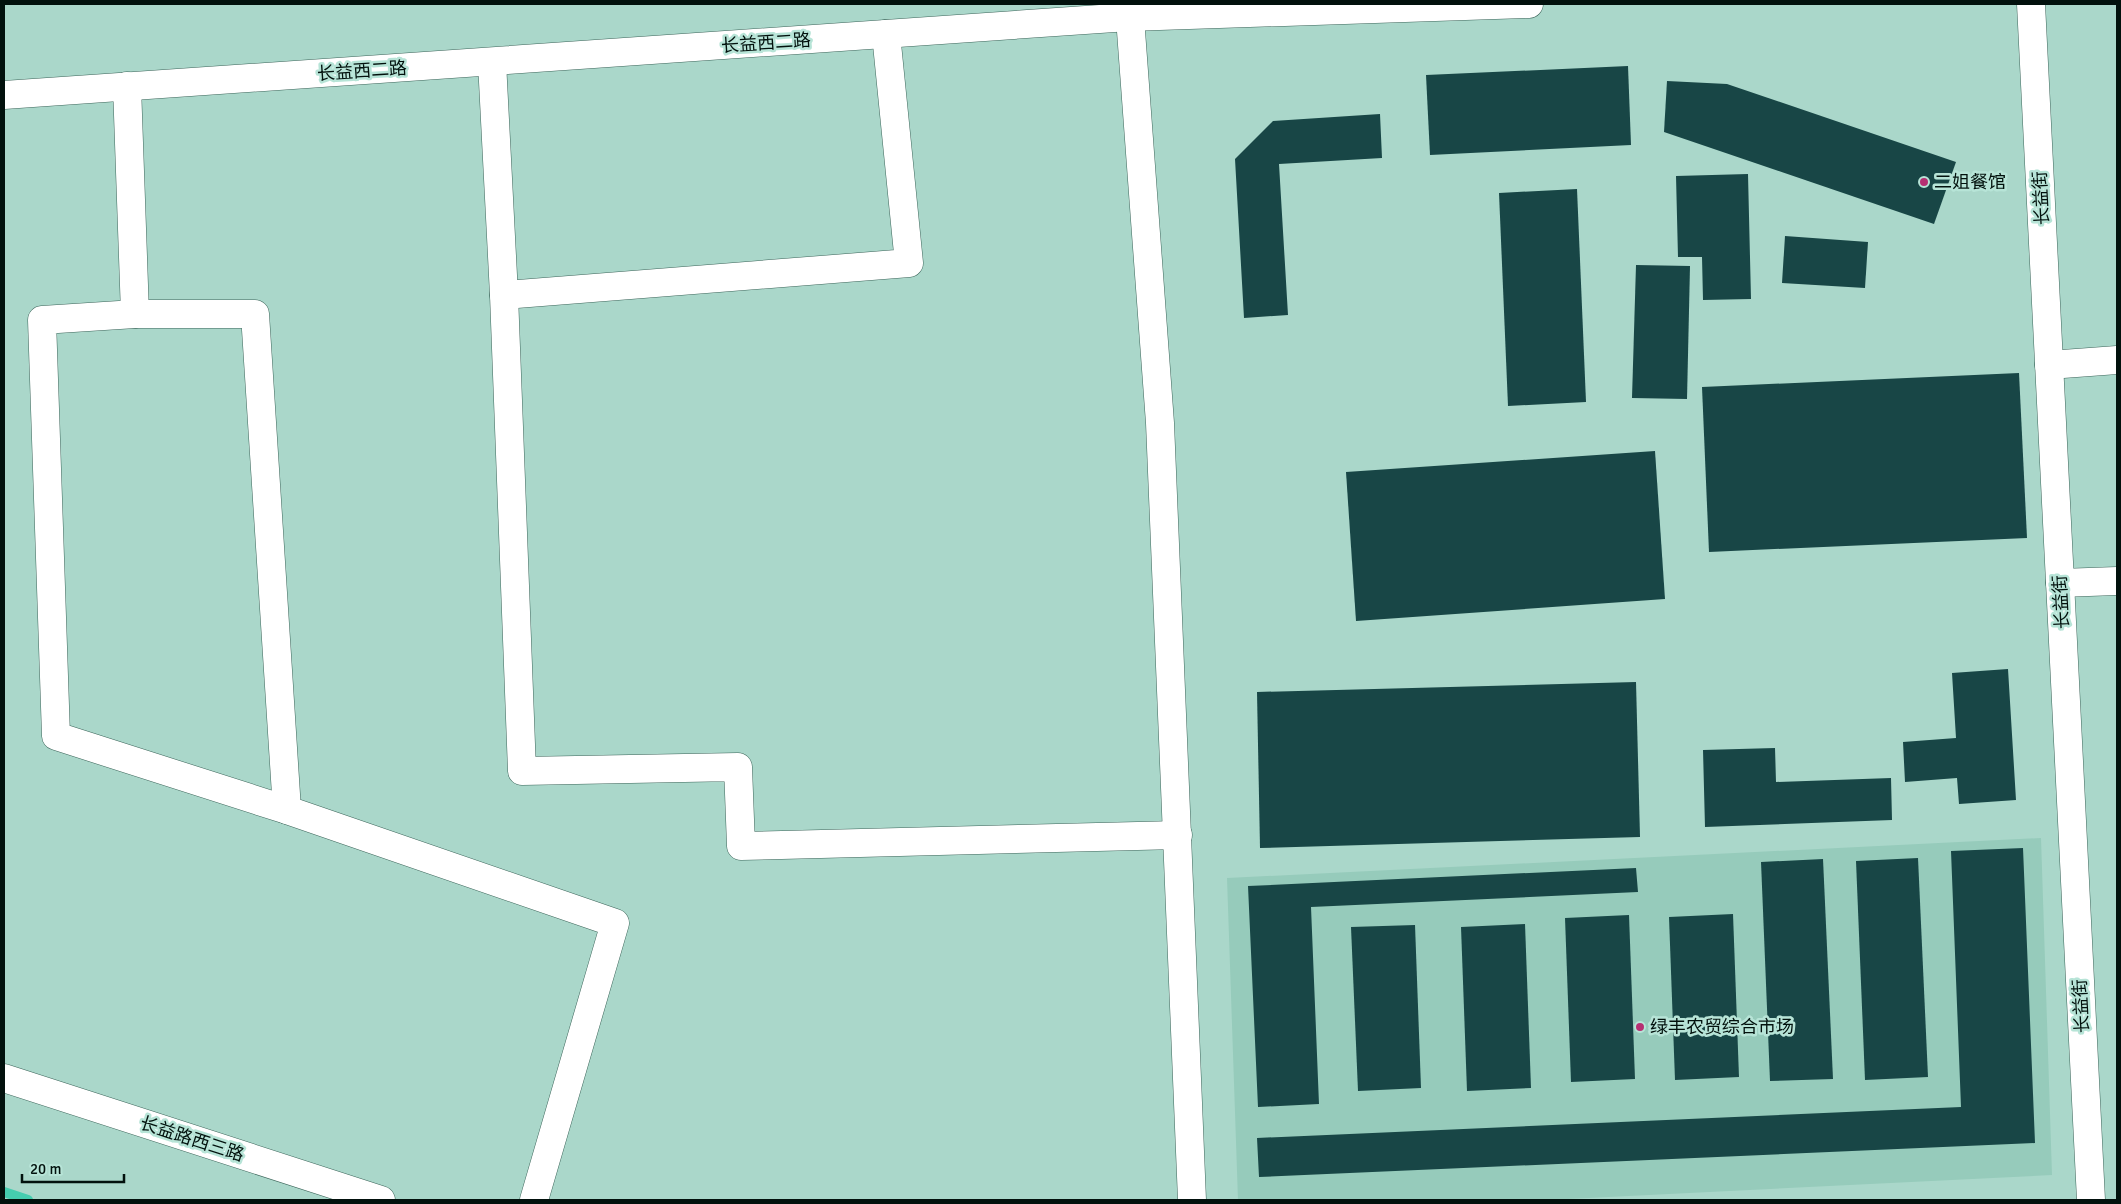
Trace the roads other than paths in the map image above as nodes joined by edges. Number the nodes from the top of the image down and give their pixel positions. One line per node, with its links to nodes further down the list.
1 (1529, 4): 3 (street, 长益西二路)
2 (2031, 4): 11 (street, 长益街)
3 (1129, 11): 4 (street, 长益西二路); 15 (street)
4 (886, 34): 5 (street, 长益西二路); 8 (street)
5 (492, 62): 6 (street, 长益西二路); 8 (street)
6 (127, 86): 7 (street, 长益西二路); 9 (street)
7 (4, 94)
8 (504, 295): 15 (street)
9 (135, 314): 14 (street); 14 (street)
10 (2117, 360): 11 (street)
11 (2049, 365): 13 (street, 长益街)
12 (2117, 581): 13 (street)
13 (2060, 583): 20 (street, 长益街)
14 (287, 810): 18 (street)
15 (1178, 835): 19 (street)
16 (4, 1078): 17 (street, 长益路西三路)
17 (381, 1200)
18 (534, 1200)
19 (1192, 1200)
20 (2091, 1200)

